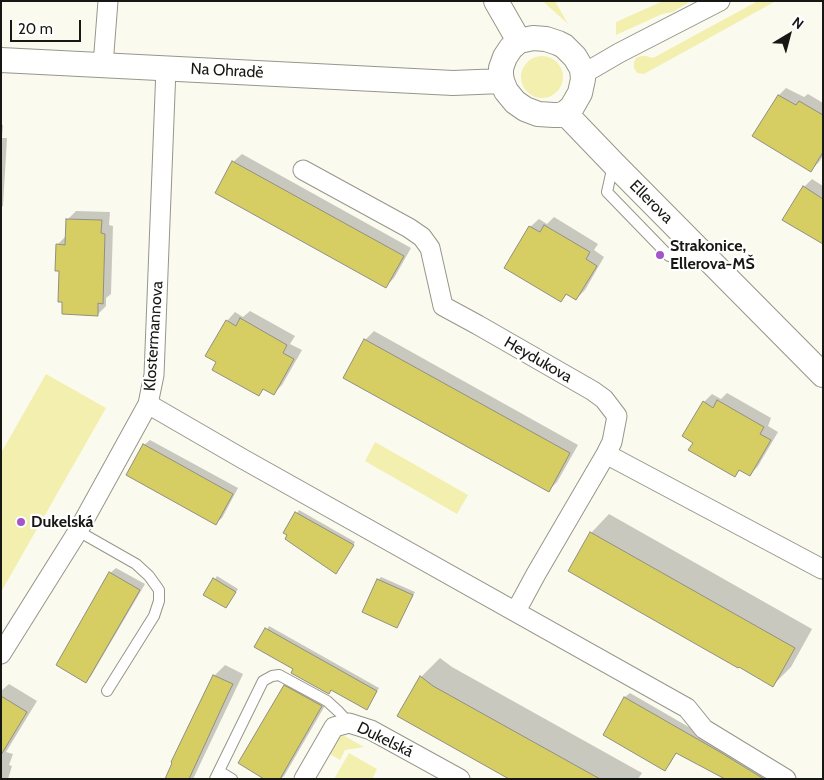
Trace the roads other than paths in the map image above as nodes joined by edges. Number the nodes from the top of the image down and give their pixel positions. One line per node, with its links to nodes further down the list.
1 (108, 1): 6 (street)
2 (496, 1): 4 (street)
3 (720, 1): 8 (street)
4 (519, 42): 8 (street); 9 (street)
5 (1, 60): 6 (street, Na Ohradě)
6 (103, 65): 7 (street, Na Ohradě)
7 (166, 68): 9 (street, Na Ohradě); 13 (street, Klostermannova)
8 (583, 74): 10 (street)
9 (502, 81): 10 (street)
10 (565, 113): 12 (street, Ellerova)
11 (303, 170): 14 (street, Heydukova)
12 (823, 375)
13 (148, 404): 15 (street, Klostermannova); 17 (street)
14 (606, 454): 16 (street); 17 (street, Heydukova)
15 (78, 531): 18 (street, Klostermannova); 19 (lane)
16 (820, 574)
17 (516, 611): 25 (street)
18 (1, 654)
19 (107, 691)
20 (348, 723): 21 (lane); 23 (street, Dukelská); 24 (street, Dukelská)
21 (217, 775): 22 (lane)
22 (232, 779)
23 (304, 779)
24 (460, 779)
25 (786, 779)

